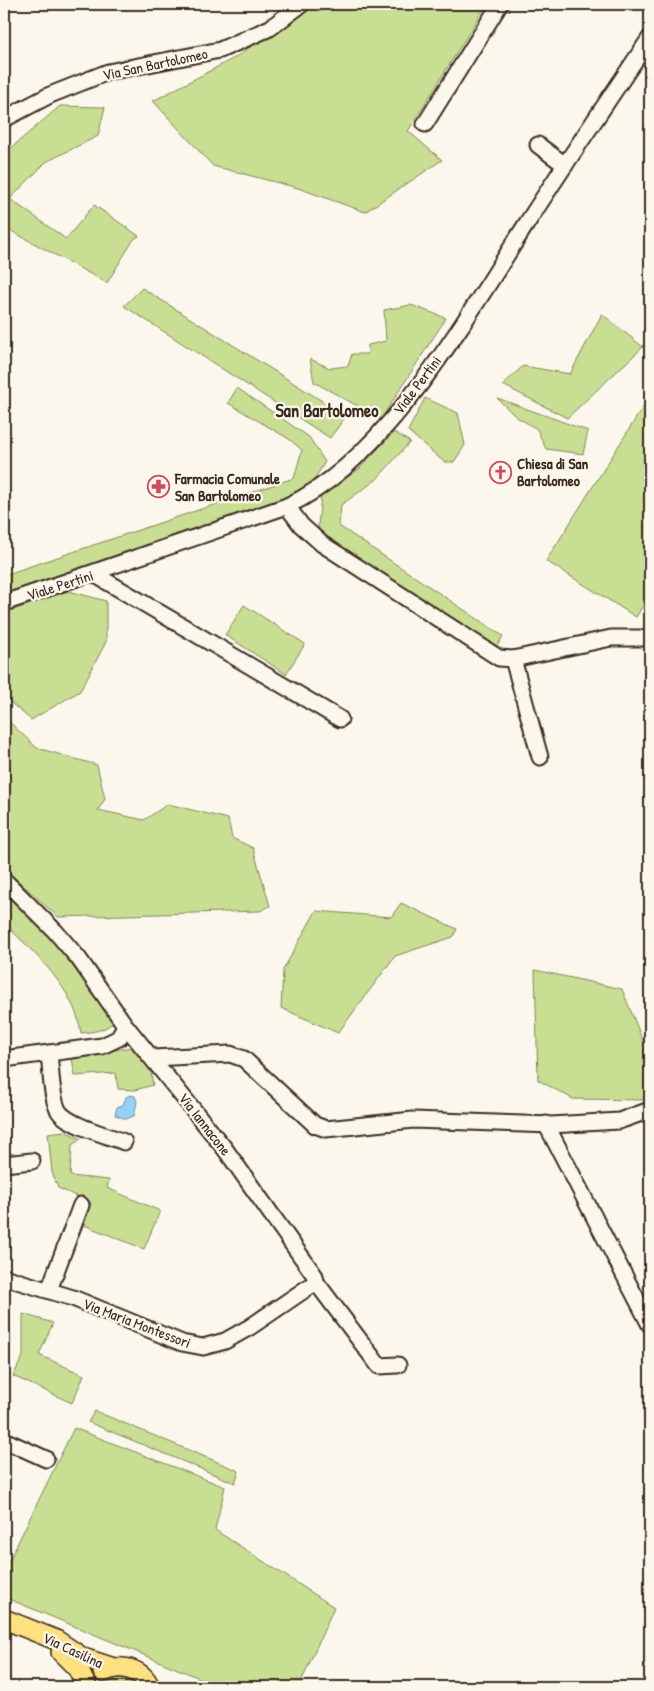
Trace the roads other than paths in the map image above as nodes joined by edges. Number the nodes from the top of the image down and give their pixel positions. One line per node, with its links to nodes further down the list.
1 (302, 4): 4 (street, Via San Bartolomeo)
2 (500, 4): 5 (street)
3 (650, 38): 7 (street, Viale Pertini)
4 (4, 119)
5 (425, 124)
6 (538, 145): 7 (street)
7 (565, 165): 8 (street, Viale Pertini)
8 (287, 506): 9 (street, Viale Pertini); 12 (street)
9 (94, 574): 10 (street, Viale Pertini); 13 (street)
10 (4, 603)
11 (650, 638): 12 (street)
12 (512, 659): 14 (street)
13 (340, 719)
14 (540, 757)
15 (4, 880): 16 (street, Via Iannacone)
16 (124, 1025): 17 (street); 18 (street, Via Iannacone)
17 (49, 1054): 19 (street); 22 (street)
18 (153, 1058): 21 (street); 27 (street, Via Iannacone)
19 (4, 1059)
20 (650, 1110): 21 (street)
21 (546, 1124): 29 (street)
22 (124, 1142)
23 (32, 1160): 24 (street)
24 (4, 1164)
25 (81, 1205): 28 (street)
26 (4, 1277): 28 (street, Via Maria Montessori)
27 (316, 1282): 28 (street, Via Maria Montessori); 30 (street, Via Iannacone)
28 (49, 1290)
29 (650, 1325)
30 (398, 1365)
31 (4, 1440): 32 (street)
32 (46, 1459)
33 (4, 1619): 34 (main road, Via Casilina)
34 (32, 1631): 35 (main road, Via Casilina); 37 (main road, Via Casilina)
35 (114, 1668): 36 (main road, Via Casilina); 37 (main road)
36 (153, 1685)
37 (89, 1687)

